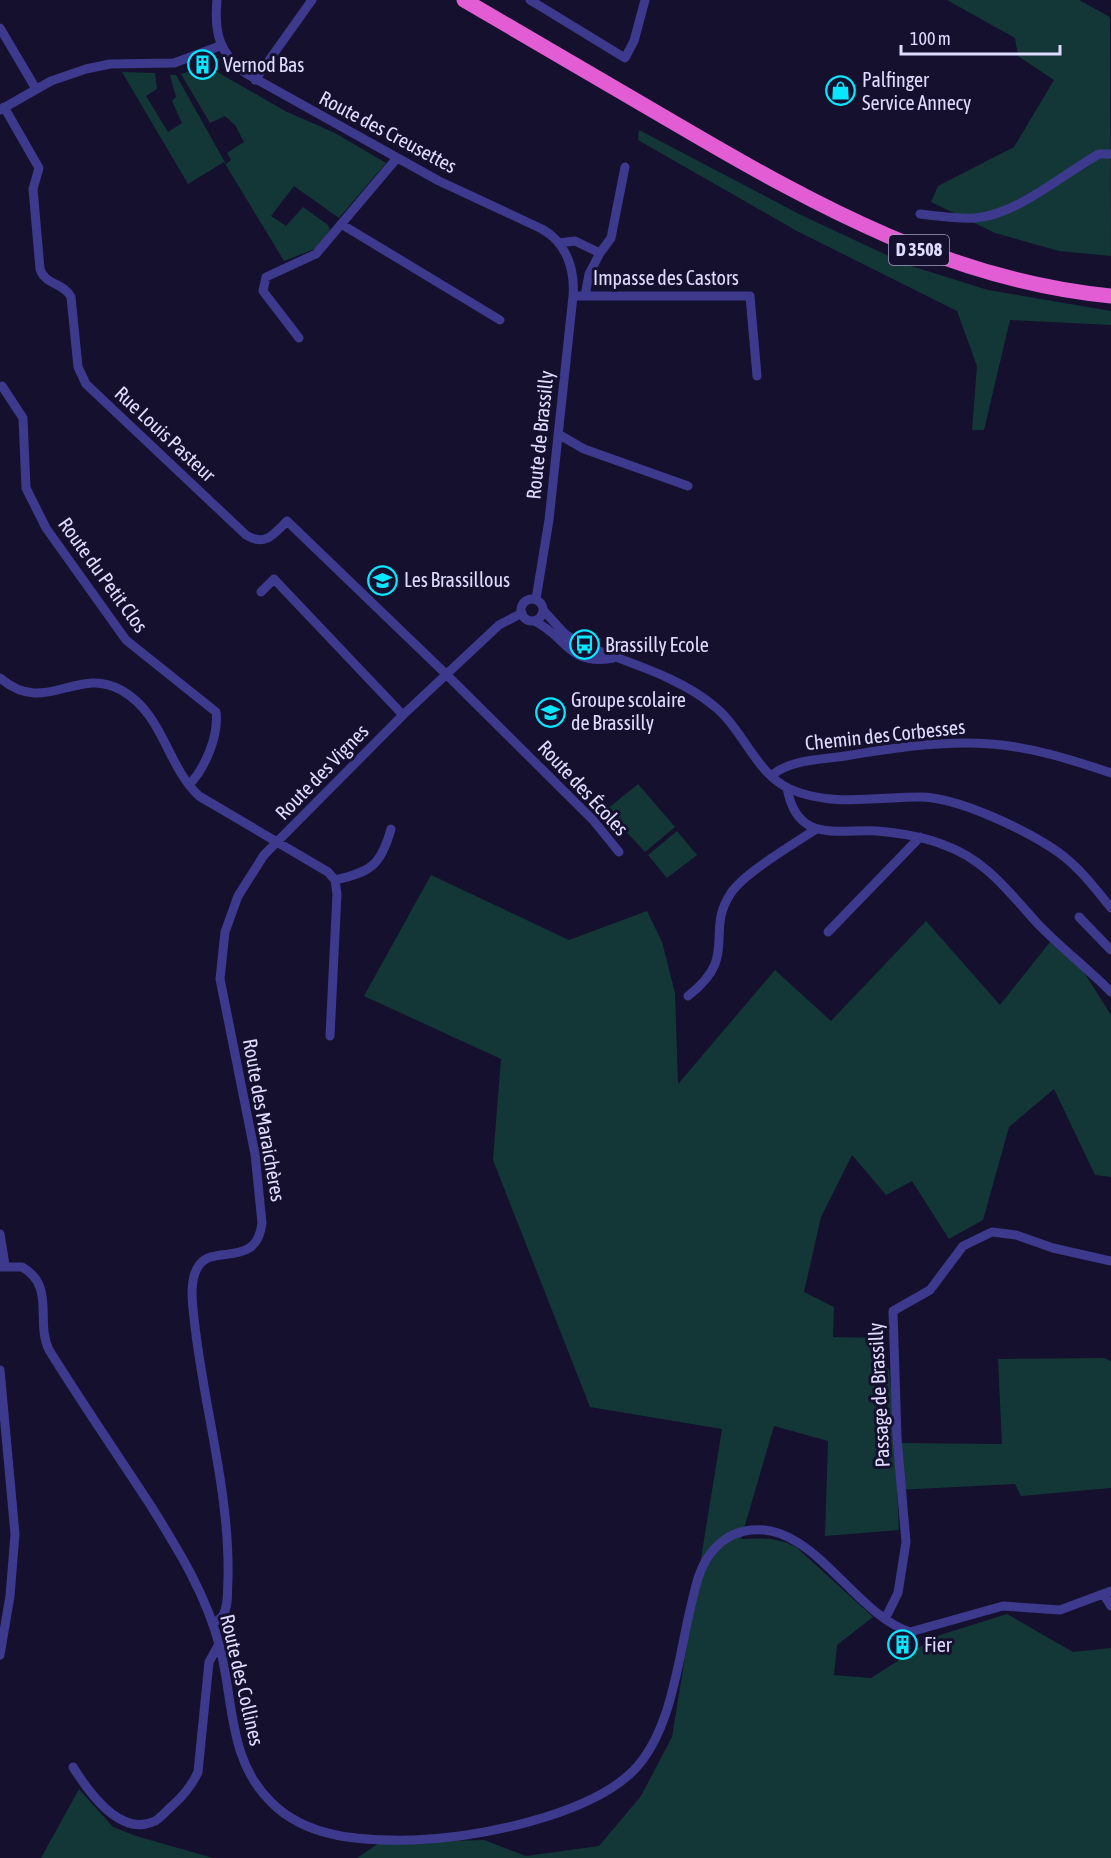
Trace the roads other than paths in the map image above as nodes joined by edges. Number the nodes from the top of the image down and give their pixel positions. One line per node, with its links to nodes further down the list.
1 (217, 0): 7 (street)
2 (312, 0): 8 (street)
3 (464, 0): 21 (highway, D 3508)
4 (530, 0): 5 (street)
5 (645, 0)
6 (0, 28): 9 (street)
7 (220, 46): 8 (street, Route des Creusettes); 9 (street)
8 (255, 80): 12 (street, Route des Creusettes)
9 (36, 89): 10 (street)
10 (2, 109): 34 (street, Rue Louis Pasteur)
11 (1111, 154): 14 (street)
12 (397, 158): 15 (street); 16 (street, Route des Creusettes)
13 (625, 167): 17 (street)
14 (920, 214)
15 (340, 225): 22 (street); 23 (street)
16 (559, 243): 17 (street); 18 (street, Route des Creusettes)
17 (600, 253): 20 (street)
18 (573, 274): 19 (street, Route de Brassilly)
19 (573, 296): 20 (street, Impasse des Castors); 26 (street, Route de Brassilly)
20 (585, 296): 24 (street, Impasse des Castors)
21 (1111, 296)
22 (500, 320)
23 (299, 338)
24 (757, 376)
25 (2, 386): 39 (street, Route du Petit Clos)
26 (558, 434): 27 (street); 29 (street, Route de Brassilly)
27 (688, 486)
28 (261, 592): 36 (street)
29 (536, 599): 30 (street); 31 (street)
30 (544, 611): 32 (street); 33 (street)
31 (522, 613): 32 (street); 34 (street, Route des Vignes)
32 (534, 621): 33 (street)
33 (613, 658): 38 (street)
34 (446, 673): 36 (street, Route des Vignes); 45 (street, Route des Écoles)
35 (0, 678): 39 (street, Route des Vignes)
36 (403, 715): 44 (street, Route des Vignes)
37 (1111, 773): 38 (street, Chemin des Corbesses)
38 (772, 775): 40 (street)
39 (189, 785): 44 (street, Route des Vignes)
40 (787, 788): 42 (street); 47 (street)
41 (392, 829): 46 (street)
42 (816, 829): 43 (street); 52 (street)
43 (920, 837): 49 (street); 51 (street)
44 (278, 842): 46 (street); 61 (street, Route des Maraichères)
45 (619, 852)
46 (335, 880): 53 (street)
47 (1111, 908)
48 (1079, 917): 50 (street)
49 (828, 932)
50 (1111, 950)
51 (1111, 992)
52 (688, 996)
53 (330, 1036)
54 (0, 1234): 56 (street)
55 (1111, 1262): 60 (street, Passage de Brassilly)
56 (3, 1266): 61 (street, Route des Collines)
57 (0, 1370): 63 (street)
58 (1107, 1593): 59 (street); 60 (street)
59 (1111, 1606)
60 (885, 1619): 62 (street, Route des Collines)
61 (213, 1623): 62 (street, Route des Collines)
62 (219, 1644): 64 (street)
63 (0, 1655)
64 (73, 1767)

